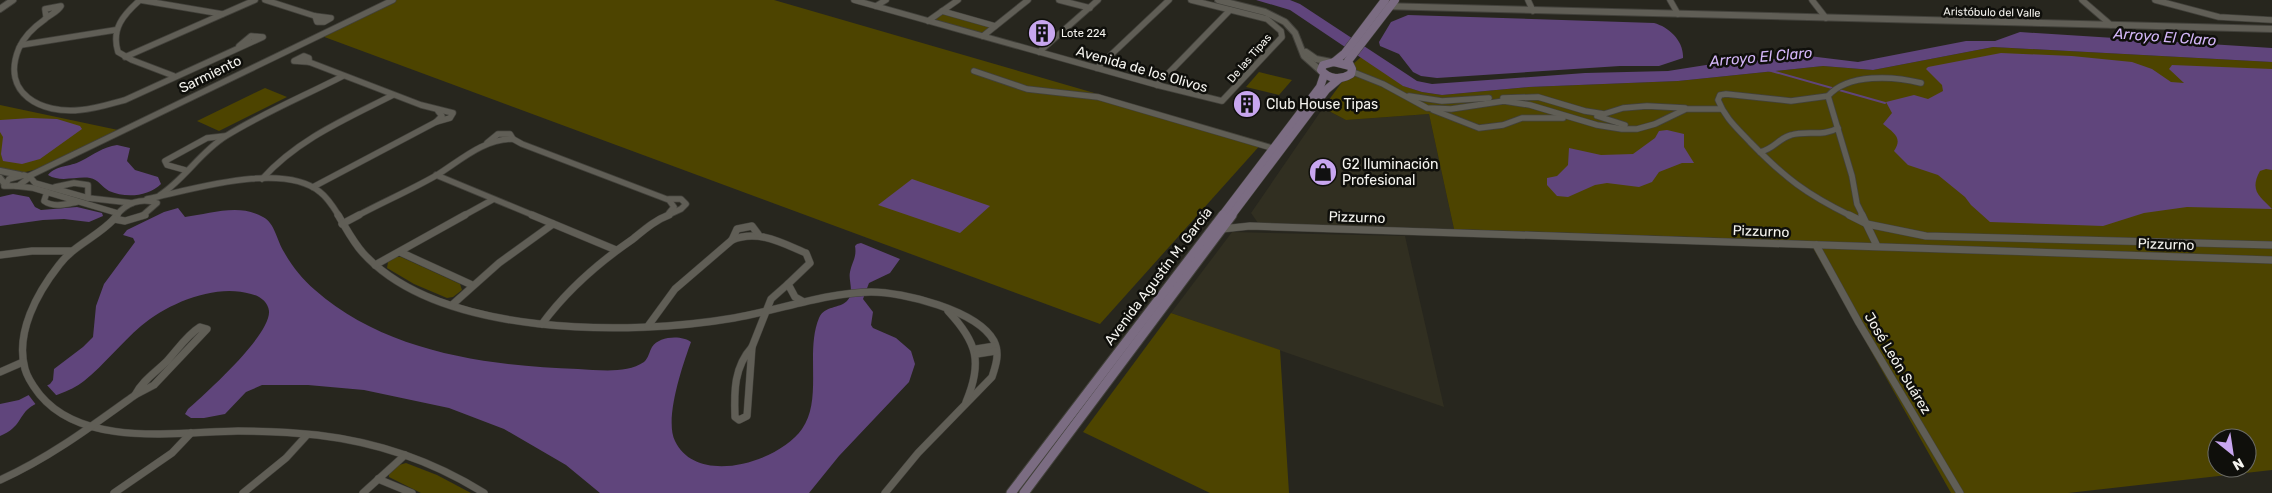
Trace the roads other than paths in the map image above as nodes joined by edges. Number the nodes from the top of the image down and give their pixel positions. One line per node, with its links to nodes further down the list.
1 (4, 0): 22 (street)
2 (12, 0): 27 (street)
3 (140, 0): 31 (street); 41 (street)
4 (255, 0): 31 (street)
5 (265, 0): 34 (street)
6 (393, 0): 81 (street, Sarmiento)
7 (854, 0): 24 (street, Avenida de los Olivos)
8 (886, 0): 24 (street)
9 (958, 0): 30 (street)
10 (1028, 0): 38 (street)
11 (1059, 0): 26 (street)
12 (1098, 0): 26 (street)
13 (1168, 0): 52 (street)
14 (1191, 0): 28 (street, De las Tipas)
15 (1218, 0): 46 (street)
16 (1395, 0): 25 (main road)
17 (1528, 0): 29 (street)
18 (1670, 0): 32 (street)
19 (1812, 0): 35 (street)
20 (2082, 0): 39 (street)
21 (2155, 0): 36 (street)
22 (0, 2)
23 (1383, 3): 25 (street, Aristóbulo del Valle); 43 (main road)
24 (876, 6): 37 (street, Avenida de los Olivos)
25 (1389, 7): 29 (street, Aristóbulo del Valle); 43 (main road)
26 (1090, 8): 47 (street)
27 (0, 9)
28 (1230, 10): 60 (street); 64 (street, De las Tipas)
29 (1533, 11): 32 (street, Aristóbulo del Valle)
30 (942, 12): 37 (street); 38 (street)
31 (222, 14): 49 (street)
32 (1678, 14): 35 (street, Aristóbulo del Valle)
33 (46, 16): 44 (street)
34 (315, 16)
35 (1826, 18): 39 (street, Aristóbulo del Valle)
36 (2272, 20)
37 (928, 21): 42 (street, Avenida de los Olivos)
38 (995, 26): 42 (street)
39 (2111, 26): 40 (street, Aristóbulo del Valle)
40 (2272, 29)
41 (115, 30): 44 (street); 49 (street)
42 (983, 36): 47 (street, Avenida de los Olivos)
43 (1359, 39): 48 (main road)
44 (21, 46): 56 (street)
45 (240, 46): 56 (street)
46 (1303, 49): 51 (street); 55 (street)
47 (1038, 52): 52 (street, Avenida de los Olivos)
48 (1348, 54): 51 (main road); 53 (main road)
49 (125, 57): 56 (street)
50 (309, 62): 57 (street)
51 (1333, 62): 53 (main road); 55 (main road, Avenida Agustín M. García)
52 (1096, 68): 60 (street, Avenida de los Olivos)
53 (1351, 69): 58 (main road, Avenida Agustín M. García); 61 (street)
54 (974, 71): 76 (street)
55 (1323, 74): 58 (main road); 76 (main road, Avenida Agustín M. García)
56 (174, 76)
57 (343, 76): 62 (street); 75 (street)
58 (1339, 79): 96 (main road, Avenida Agustín M. García)
59 (1921, 83): 63 (street)
60 (1157, 85): 64 (street, Avenida de los Olivos)
61 (1393, 90): 65 (street); 69 (street)
62 (393, 95): 68 (street); 82 (street)
63 (1828, 96): 67 (street); 74 (street)
64 (1222, 101)
65 (1427, 108): 70 (street); 71 (street)
66 (1686, 108): 67 (street); 69 (street); 73 (street)
67 (1721, 110): 77 (street)
68 (438, 111): 72 (street); 72 (street)
69 (1585, 111): 70 (street); 73 (street)
70 (1562, 114): 71 (street)
71 (1579, 121): 73 (street)
72 (436, 122): 85 (street)
73 (1655, 124)
74 (1838, 128): 77 (street); 101 (street)
75 (225, 136): 78 (street); 78 (street)
76 (1272, 148): 140 (main road, Avenida Agustín M. García)
77 (1760, 152): 101 (street)
78 (185, 170): 86 (street)
79 (0, 171): 81 (street)
80 (436, 175): 91 (street); 92 (street); 99 (street)
81 (26, 176): 83 (street); 84 (street); 87 (street)
82 (262, 179): 85 (street); 88 (street)
83 (1, 185): 84 (street)
84 (14, 187): 87 (street)
85 (313, 187): 99 (street)
86 (171, 188): 88 (street); 90 (street)
87 (50, 190): 89 (street); 89 (street); 93 (street); 93 (street)
88 (177, 194): 90 (street); 95 (street)
89 (88, 198): 94 (street)
90 (147, 199): 94 (street); 95 (street)
91 (492, 200): 100 (street); 109 (street)
92 (669, 200): 97 (street); 97 (street)
93 (79, 201): 98 (street)
94 (132, 202): 98 (street)
95 (157, 203): 98 (street)
96 (1235, 211): 102 (street); 103 (main road, Avenida Agustín M. García)
97 (669, 213): 107 (street)
98 (117, 217): 108 (street)
99 (342, 224): 112 (street)
100 (553, 224): 107 (street); 114 (street)
101 (1867, 224): 105 (street); 106 (street)
102 (1250, 226): 103 (street, Pizzurno); 104 (street, Pizzurno)
103 (1222, 229): 141 (main road, Avenida Agustín M. García)
104 (1816, 245): 106 (street, Pizzurno); 142 (street, José León Suárez)
105 (2272, 245)
106 (1877, 246): 111 (street, Pizzurno)
107 (616, 250): 119 (street)
108 (72, 251): 110 (street); 124 (street)
109 (400, 252): 112 (street); 114 (street)
110 (0, 254)
111 (2272, 260)
112 (375, 264): 116 (street)
113 (788, 284): 115 (street); 118 (street); 120 (street)
114 (472, 285): 116 (street)
115 (802, 301): 117 (street); 118 (street)
116 (453, 304): 119 (street)
117 (948, 310): 122 (street); 123 (street)
118 (763, 312): 120 (street); 121 (street)
119 (542, 324): 120 (street)
120 (648, 326)
121 (752, 347): 121 (street)
122 (996, 348): 123 (street); 127 (street)
123 (976, 352): 127 (street)
124 (23, 362): 125 (street); 128 (street)
125 (0, 372)
126 (135, 395): 126 (street); 128 (street)
127 (964, 405): 139 (street)
128 (94, 426): 129 (street); 133 (street)
129 (191, 433): 130 (street); 134 (street)
130 (307, 435): 131 (street); 135 (street)
131 (405, 455): 132 (street); 138 (street)
132 (378, 479): 136 (street); 137 (street)
133 (0, 480)
134 (114, 493)
135 (243, 493)
136 (363, 493)
137 (412, 493)
138 (484, 493)
139 (885, 493)
140 (1011, 493)
141 (1024, 493)
142 (1960, 493)

